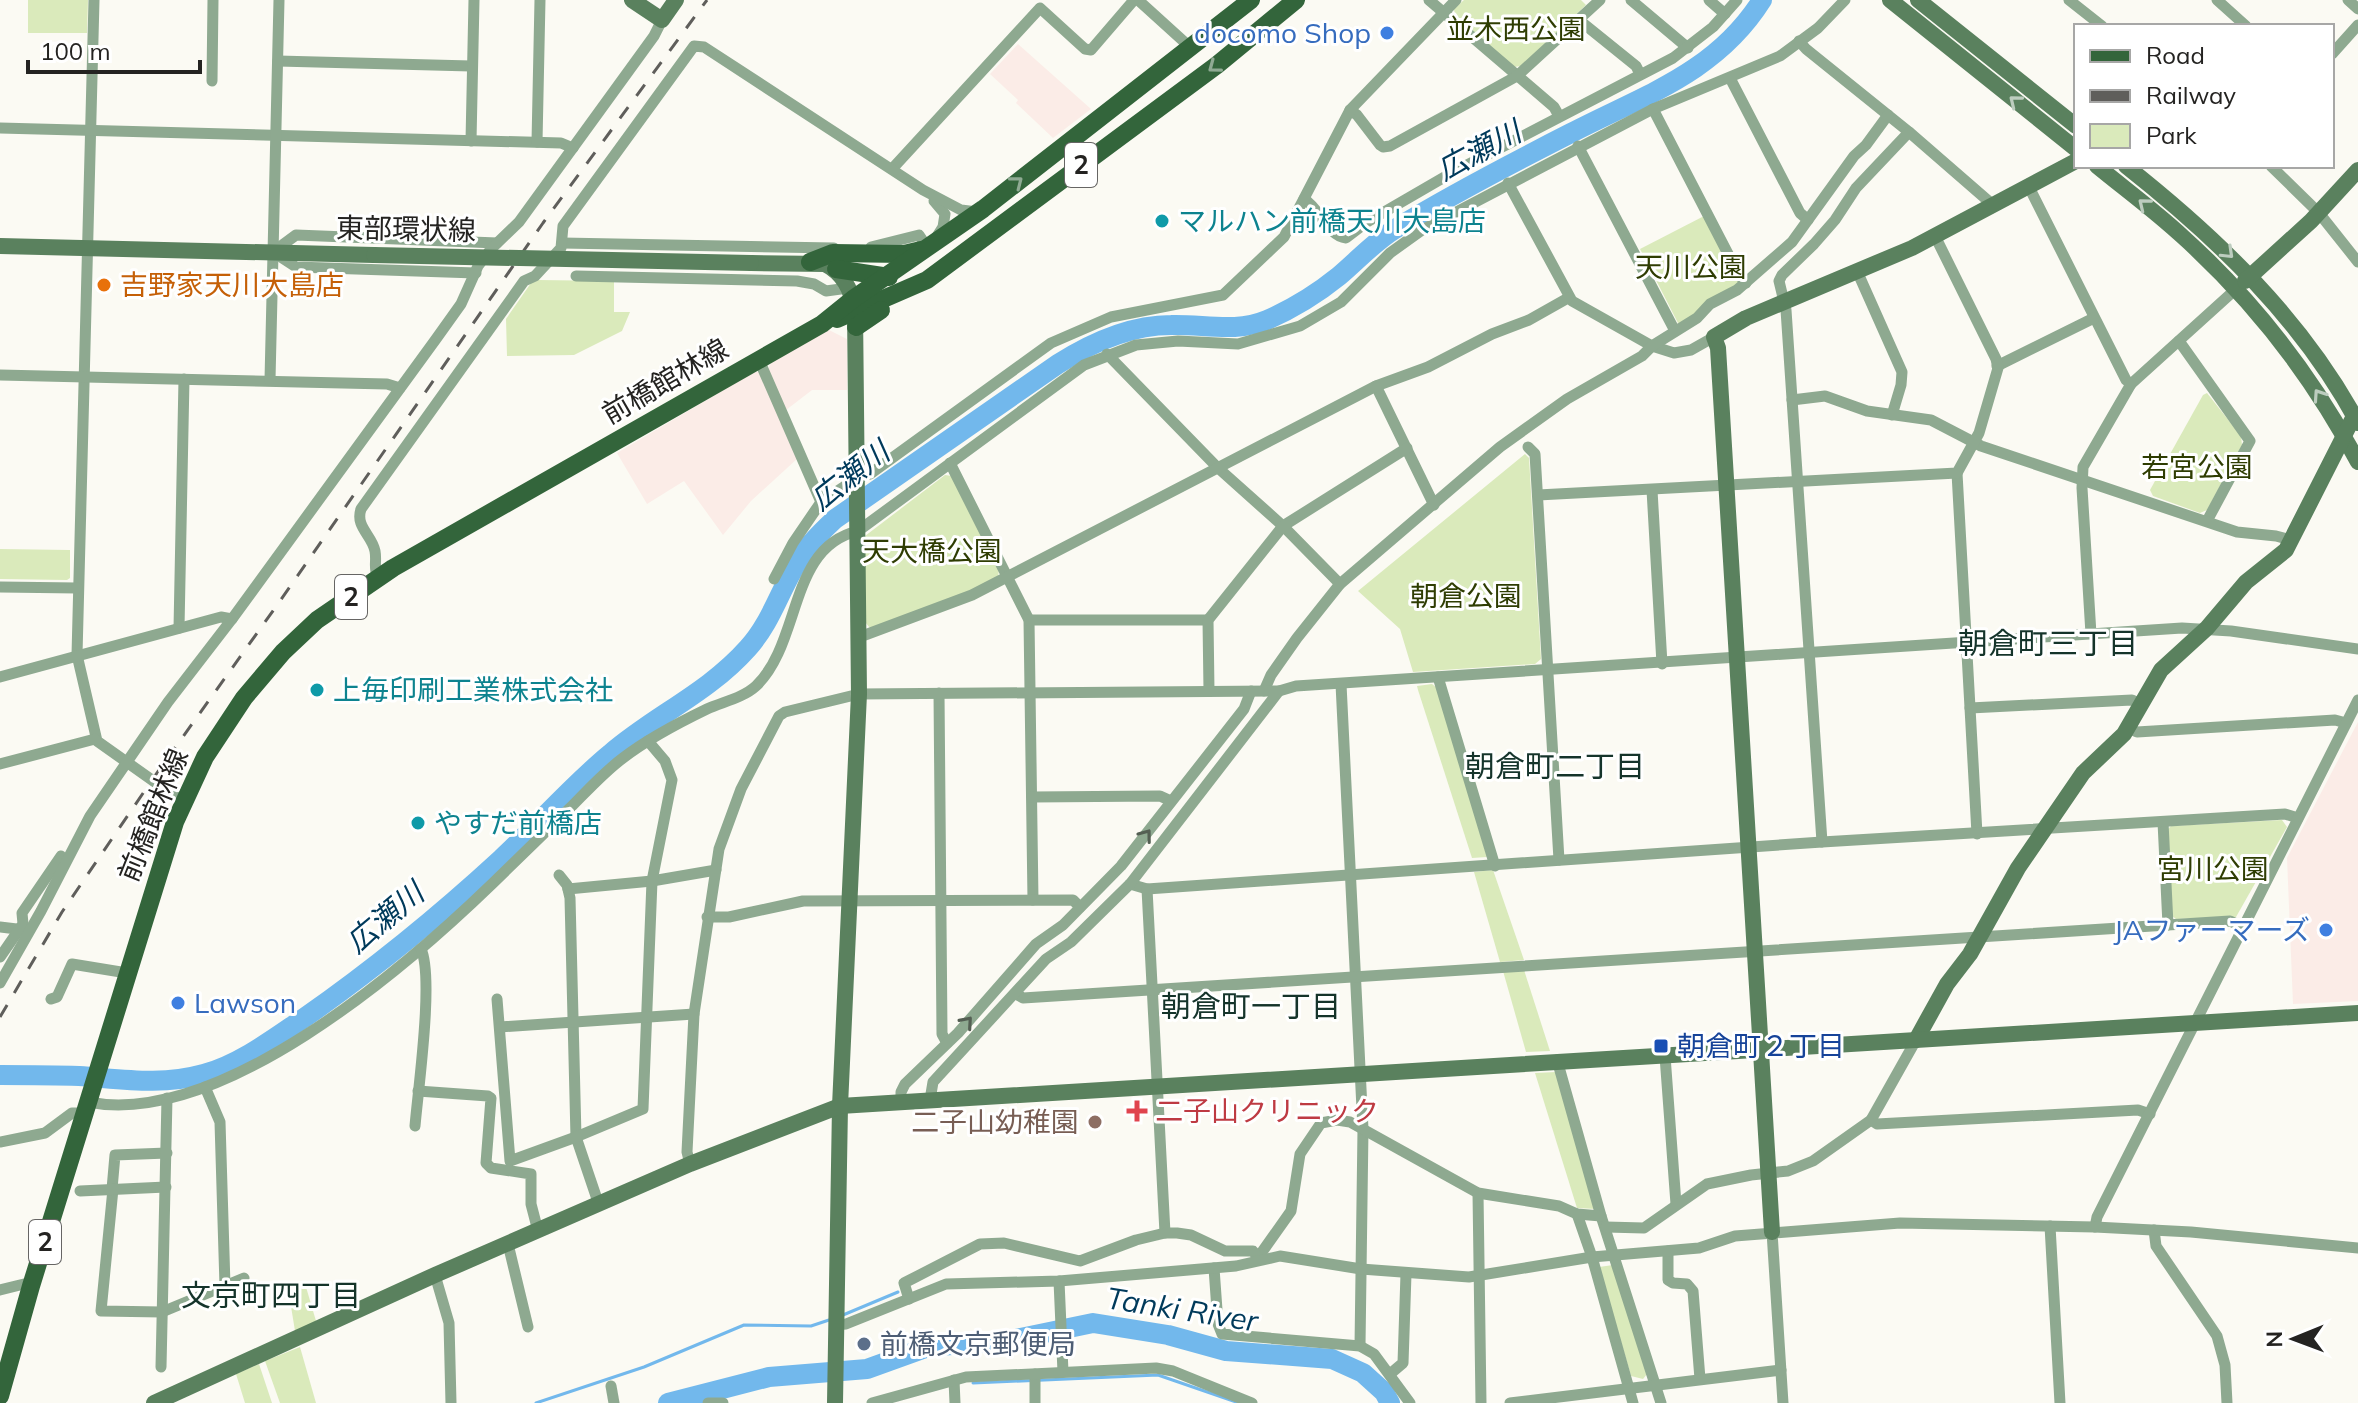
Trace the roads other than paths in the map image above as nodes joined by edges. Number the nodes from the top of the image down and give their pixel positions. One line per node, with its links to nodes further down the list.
1 (94, 0): 47 (street)
2 (213, 0): 40 (street)
3 (279, 0): 35 (street)
4 (474, 0): 36 (street)
5 (540, 0): 51 (street)
6 (632, 0): 26 (street)
7 (676, 0): 26 (street)
8 (1136, 0): 32 (street); 59 (street)
9 (1251, 0): 32 (main road, 前橋館林線 / 2)
10 (1296, 0): 69 (main road, 前橋館林線 / 2, one-way to 69)
11 (1429, 0): 24 (street)
12 (1456, 0): 24 (street)
13 (1600, 0): 27 (street)
14 (1631, 0): 33 (street)
15 (1709, 0): 25 (street)
16 (1737, 0): 25 (street)
17 (1845, 0): 31 (street)
18 (1890, 0): 53 (street, one-way to 18)
19 (1918, 0): 45 (street)
20 (2069, 0): 28 (street)
21 (2217, 0): 29 (street)
22 (2348, 0): 23 (street)
23 (2358, 9)
24 (1443, 12): 38 (street); 42 (street)
25 (1725, 14): 33 (street)
26 (662, 20): 54 (street)
27 (1579, 20): 37 (street); 38 (street)
28 (2099, 24)
29 (2244, 24)
30 (2358, 25): 34 (street)
31 (1799, 41): 39 (street); 43 (street)
32 (1191, 48): 66 (main road, 前橋館林線 / 2, one-way to 32)
33 (1688, 48): 37 (street)
34 (2334, 52)
35 (278, 61): 36 (street); 49 (street)
36 (471, 66): 50 (street)
37 (1640, 74): 44 (street)
38 (1517, 76): 42 (street); 44 (street)
39 (1730, 78): 41 (street); 68 (street)
40 (212, 81)
41 (1653, 109): 52 (street); 85 (street)
42 (1350, 110): 64 (street)
43 (1888, 115): 48 (street); 68 (street)
44 (1559, 116): 64 (street)
45 (2074, 124)
46 (0, 128): 47 (street)
47 (91, 130): 49 (street); 75 (street)
48 (1909, 132): 65 (street); 88 (street)
49 (276, 135): 50 (street); 76 (street)
50 (471, 141): 51 (street)
51 (537, 142): 54 (street)
52 (1578, 146): 61 (street); 91 (street)
53 (2074, 147)
54 (573, 148): 71 (street)
55 (2074, 162): 62 (street)
56 (2099, 168): 86 (street, one-way to 56)
57 (2128, 168): 83 (street, one-way to 83)
58 (2273, 168): 67 (street)
59 (892, 169): 63 (street); 72 (street)
60 (2358, 170): 67 (street)
61 (1508, 183): 87 (street); 95 (street)
62 (2029, 187): 65 (street); 90 (street)
63 (923, 190): 66 (street); 74 (street)
64 (1304, 199): 118 (street)
65 (1993, 205): 70 (street)
66 (983, 209): 74 (main road, 前橋館林線 / 2)
67 (2319, 213): 78 (street); 83 (street)
68 (1808, 220): 85 (street)
69 (994, 228): 84 (main road); 89 (main road, 前橋館林線 / 2)
70 (1935, 236): 80 (street); 97 (street)
71 (497, 243): 76 (street); 81 (street)
72 (562, 243): 74 (street); 129 (street)
73 (0, 246): 75 (street, 東部環状線)
74 (928, 246): 77 (main road); 84 (main road, 前橋館林線 / 2)
75 (88, 247): 76 (street, 東部環状線); 99 (street)
76 (273, 252): 77 (street, 東部環状線, bridge); 81 (street); 101 (street)
77 (810, 262): 79 (street, 東部環状線)
78 (2358, 262)
79 (836, 269): 84 (main road); 89 (street)
80 (1857, 271): 88 (street); 106 (street)
81 (476, 273): 104 (street)
82 (576, 276): 89 (street)
83 (2251, 276): 86 (street); 107 (street)
84 (885, 277): 89 (main road, 前橋館林線 / 2)
85 (1746, 283): 91 (street)
86 (2236, 289): 93 (street); 108 (street, one-way to 86)
87 (1568, 298): 94 (street); 103 (street)
88 (1786, 301): 92 (street); 105 (street)
89 (853, 306): 96 (main road, 前橋館林線 / 2); 118 (street)
90 (2094, 318): 97 (street); 102 (street)
91 (1675, 331): 94 (street)
92 (1714, 337): 94 (street); 119 (street)
93 (2179, 341): 102 (street); 124 (street)
94 (1652, 346): 123 (street)
95 (1107, 354): 113 (street); 114 (street)
96 (759, 360): 122 (street); 129 (main road, 前橋館林線 / 2)
97 (1997, 366): 109 (street)
98 (0, 375): 99 (street)
99 (85, 377): 100 (street); 133 (street)
100 (184, 379): 101 (street); 137 (street)
101 (270, 380): 104 (street)
102 (2131, 384): 116 (street)
103 (1376, 386): 111 (street); 114 (street)
104 (400, 388): 134 (street)
105 (1792, 400): 106 (street); 117 (street)
106 (1892, 415): 109 (street)
107 (2357, 416): 108 (street)
108 (2345, 438): 112 (street); 127 (street)
109 (1974, 443): 115 (street); 116 (street)
110 (1528, 447): 121 (street)
111 (1407, 448): 123 (street); 126 (street)
112 (2358, 462)
113 (950, 463): 125 (street); 128 (street)
114 (1217, 467): 126 (street); 128 (street)
115 (1957, 473): 117 (street); 141 (street)
116 (2082, 478): 124 (street); 139 (street)
117 (1797, 481): 119 (street); 143 (street)
118 (857, 483): 122 (street); 125 (street)
119 (1727, 485): 120 (street); 145 (street)
120 (1652, 490): 121 (street); 146 (street)
121 (1538, 495): 147 (street)
122 (821, 502): 130 (street)
123 (1434, 505): 131 (street)
124 (2207, 521): 127 (street)
125 (858, 525): 140 (street); 163 (street)
126 (1283, 526): 131 (street); 136 (street)
127 (2291, 540): 138 (street)
128 (1009, 577): 135 (street); 140 (street)
129 (378, 578): 168 (main road, 前橋館林線 / 2)
130 (774, 579)
131 (1340, 584): 152 (street)
132 (0, 587): 133 (street)
133 (77, 588): 144 (street)
134 (232, 619): 137 (street); 164 (street)
135 (1029, 620): 136 (street); 155 (street)
136 (1208, 620): 151 (street)
137 (179, 628): 144 (street)
138 (2207, 628): 139 (street); 142 (street); 158 (street)
139 (2091, 634): 141 (street)
140 (858, 635): 156 (street)
141 (1966, 644): 143 (street); 159 (street)
142 (2358, 649)
143 (1811, 654): 145 (street); 174 (street)
144 (77, 655): 148 (street); 162 (street)
145 (1739, 658): 146 (street); 175 (street)
146 (1662, 664): 147 (street)
147 (1547, 669): 149 (street); 176 (street)
148 (0, 677)
149 (1438, 677): 150 (street); 177 (street)
150 (1341, 684): 153 (street); 179 (street)
151 (1209, 691): 152 (street); 155 (street)
152 (1258, 691): 153 (street); 167 (street)
153 (1279, 691): 182 (street)
154 (939, 693): 155 (street); 156 (street); 187 (street)
155 (1030, 693): 166 (street)
156 (859, 694): 178 (street); 185 (street)
157 (2358, 700): 160 (street)
158 (2141, 704): 159 (street); 161 (street)
159 (1970, 708): 173 (street)
160 (2346, 723): 161 (street); 169 (street)
161 (2128, 728): 172 (street)
162 (95, 739): 164 (street); 165 (street)
163 (648, 741): 181 (street); 195 (street)
164 (126, 763): 168 (street); 193 (street)
165 (0, 764)
166 (1032, 797): 167 (street); 186 (street)
167 (1171, 801): 188 (street, one-way to 167)
168 (183, 802): 198 (main road, 前橋館林線 / 2)
169 (2298, 818): 170 (street); 192 (street)
170 (2163, 822): 172 (street); 190 (street)
171 (76, 828): 193 (street)
172 (2044, 829): 173 (street); 194 (street)
173 (1977, 834): 174 (street)
174 (1822, 842): 175 (street)
175 (1749, 849): 176 (street); 196 (street)
176 (1559, 860): 177 (street)
177 (1495, 866): 179 (street)
178 (716, 870): 181 (street); 189 (street)
179 (1349, 874): 184 (street); 199 (street)
180 (559, 875): 183 (street)
181 (652, 881): 183 (street); 207 (street)
182 (1130, 884): 184 (street); 202 (street)
183 (568, 889): 208 (street)
184 (1147, 889): 201 (street)
185 (849, 900): 187 (street); 189 (street); 224 (street)
186 (1033, 900): 187 (street); 188 (street)
187 (940, 901): 212 (street)
188 (1080, 907): 212 (street, one-way to 188)
189 (707, 917): 206 (street)
190 (2168, 925): 192 (street); 194 (street)
191 (0, 927): 193 (street)
192 (2243, 927): 209 (street)
193 (25, 930): 197 (street); 200 (street)
194 (1978, 937): 196 (street); 211 (street)
195 (421, 949): 217 (street); 219 (street)
196 (1756, 951): 199 (street); 213 (street)
197 (0, 957)
198 (127, 973): 203 (street); 222 (main road, 前橋館林線 / 2)
199 (1354, 976): 201 (street); 216 (street)
200 (0, 983)
201 (1152, 989): 202 (street); 218 (street)
202 (1016, 994): 221 (street)
203 (51, 999)
204 (497, 999): 210 (street)
205 (2358, 1013): 209 (street)
206 (694, 1014): 207 (street); 232 (street)
207 (646, 1017): 208 (street); 229 (street)
208 (574, 1023): 210 (street); 229 (street)
209 (2195, 1024): 211 (street); 225 (street)
210 (500, 1027): 229 (street)
211 (1916, 1040): 213 (street); 226 (street)
212 (947, 1043): 223 (street)
213 (1762, 1050): 214 (street); 233 (street)
214 (1665, 1056): 215 (street); 238 (street)
215 (1557, 1060): 216 (street); 241 (street)
216 (1359, 1073): 218 (street); 228 (street)
217 (205, 1087): 220 (street); 264 (street)
218 (1156, 1087): 221 (street); 247 (street)
219 (418, 1091): 227 (street); 245 (street)
220 (167, 1098): 222 (street); 231 (street)
221 (930, 1100): 223 (street)
222 (88, 1101): 230 (street); 263 (main road, 前橋館林線 / 2)
223 (901, 1101): 224 (street)
224 (840, 1106): 232 (street); 268 (street)
225 (2150, 1114): 226 (street); 243 (street)
226 (1871, 1120): 233 (street)
227 (415, 1126)
228 (1363, 1129): 237 (street); 254 (street); 257 (street)
229 (576, 1137): 239 (street)
230 (0, 1142)
231 (167, 1153): 234 (street); 235 (street)
232 (690, 1164): 239 (street)
233 (1768, 1173): 238 (street); 246 (street)
234 (166, 1187): 235 (street); 267 (street)
235 (112, 1189): 236 (street); 267 (street)
236 (80, 1191)
237 (1478, 1193): 240 (street); 260 (street)
238 (1676, 1204): 241 (street)
239 (599, 1205): 245 (street)
240 (1577, 1214): 241 (street); 253 (street)
241 (1604, 1222): 252 (street)
242 (2050, 1226): 243 (street); 246 (street); 298 (street)
243 (2095, 1227): 244 (street)
244 (2154, 1230): 249 (street); 299 (street)
245 (538, 1231): 248 (street)
246 (1772, 1232): 251 (street); 272 (street)
247 (1165, 1233): 250 (street); 266 (street)
248 (508, 1244): 259 (street); 269 (street)
249 (2358, 1248)
250 (1241, 1251): 254 (street); 255 (street)
251 (1668, 1251): 252 (street); 276 (street)
252 (1614, 1254): 253 (street); 278 (street)
253 (1592, 1257): 260 (street); 280 (street)
254 (1259, 1260): 255 (street); 257 (street)
255 (1242, 1265): 256 (street)
256 (1214, 1268): 262 (street); 270 (street)
257 (1361, 1269): 258 (street); 270 (street)
258 (1406, 1274): 260 (street); 275 (street)
259 (435, 1275): 282 (street); 283 (street)
260 (1479, 1275): 293 (street)
261 (244, 1278): 264 (street)
262 (1059, 1281): 266 (street); 273 (street)
263 (31, 1286): 265 (street); 281 (main road, 前橋館林線 / 2)
264 (225, 1286): 267 (street)
265 (0, 1290)
266 (909, 1299): 268 (street)
267 (162, 1312): 271 (street)
268 (835, 1325): 287 (street)
269 (528, 1327)
270 (1360, 1346): 275 (street)
271 (161, 1367)
272 (1781, 1370): 276 (street); 297 (street)
273 (1063, 1372): 274 (street); 291 (street)
274 (1035, 1374): 277 (street); 290 (street)
275 (1390, 1374): 292 (street)
276 (1700, 1379): 278 (street)
277 (954, 1380): 288 (street); 289 (street)
278 (1655, 1384): 280 (street); 296 (street)
279 (611, 1386): 284 (street)
280 (1628, 1388): 294 (street); 295 (street)
281 (0, 1396)
282 (154, 1403)
283 (451, 1403)
284 (614, 1403)
285 (708, 1403): 286 (street)
286 (723, 1403)
287 (835, 1403)
288 (872, 1403)
289 (955, 1403)
290 (1035, 1403)
291 (1252, 1403)
292 (1410, 1403)
293 (1481, 1403)
294 (1510, 1403)
295 (1633, 1403)
296 (1661, 1403)
297 (1783, 1403)
298 (2060, 1403)
299 (2227, 1403)

